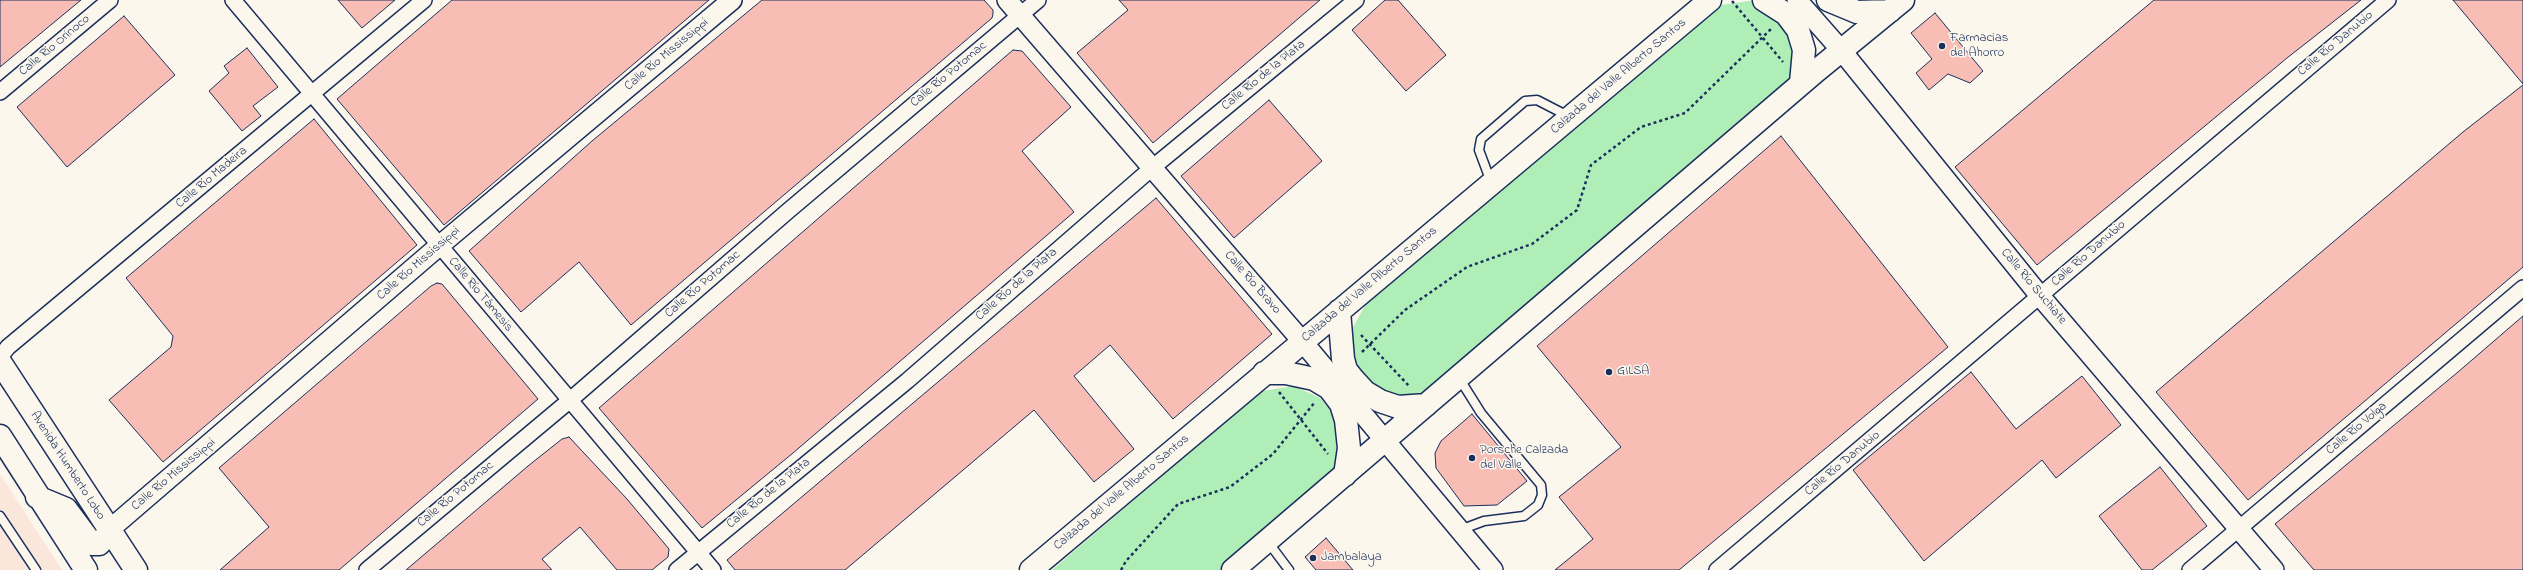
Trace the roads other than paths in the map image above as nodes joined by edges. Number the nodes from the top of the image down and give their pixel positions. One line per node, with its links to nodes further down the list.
1 (110, 0): 17 (street, Calle Río Orinoco)
2 (233, 0): 18 (street, Calle Río Támesis)
3 (424, 0): 18 (street, Calle Río Madeira)
4 (732, 0): 22 (street, Calle Río Mississippi)
5 (1007, 0): 14 (street, Calle Río Bravo)
6 (1038, 0): 14 (street, Calle Río Potomac)
7 (1356, 0): 20 (street, Calle Río de la Plata)
8 (1764, 0): 13 (main road)
9 (1828, 0): 12 (main road)
10 (2388, 0): 24 (street, Calle Río Danubio)
11 (1710, 2): 19 (main road, Calzada del Valle Alberto Santos)
12 (1896, 5): 15 (main road)
13 (1792, 7): 15 (street, Calle Río Suchiate); 16 (main road)
14 (1020, 15): 20 (street, Calle Río Bravo); 31 (street, Calle Río Potomac)
15 (1841, 50): 16 (main road); 24 (street, Calle Río Suchiate)
16 (1801, 83): 30 (main road)
17 (0, 92)
18 (312, 94): 22 (street, Calle Río Támesis); 27 (street, Calle Río Madeira)
19 (1571, 117): 21 (main road, Calzada del Valle Alberto Santos); 21 (lane)
20 (1152, 168): 26 (street, Calle Río Bravo); 43 (street, Calle Río de la Plata)
21 (1491, 184): 25 (main road, Calzada del Valle Alberto Santos)
22 (439, 246): 31 (street, Calle Río Támesis); 41 (street, Calle Río Mississippi)
23 (2523, 288): 39 (street, Calle Río Volga)
24 (2040, 296): 39 (street, Calle Río Suchiate); 54 (street, Calle Río Danubio)
25 (1339, 311): 26 (main road, Calzada del Valle Alberto Santos); 32 (main road)
26 (1302, 342): 29 (main road, Calzada del Valle Alberto Santos); 34 (street, Calle Río Bravo)
27 (0, 357)
28 (0, 362): 41 (main road, Avenida Humberto Lobo)
29 (1264, 373): 36 (main road); 50 (main road, Calzada del Valle Alberto Santos)
30 (1459, 377): 32 (main road); 40 (lane)
31 (569, 401): 43 (street, Calle Río Támesis); 47 (street, Calle Río Potomac)
32 (1427, 405): 34 (main road)
33 (0, 436): 35 (main road)
34 (1385, 441): 36 (main road); 40 (street, Calle Río Bravo)
35 (8, 460): 37 (main road)
36 (1344, 475): 42 (main road)
37 (37, 497): 41 (main road); 45 (main road)
38 (0, 516): 44 (lane)
39 (2239, 529): 55 (street, Calle Río Volga); 56 (street, Calle Río Suchiate)
40 (1460, 530): 53 (street, Calle Río Bravo)
41 (110, 532): 46 (main road, Avenida Humberto Lobo)
42 (1268, 540): 51 (main road); 52 (lane)
43 (698, 552): 48 (street, Calle Río de la Plata); 49 (street, Calle Río Támesis)
44 (36, 570)
45 (86, 570)
46 (136, 570)
47 (367, 570)
48 (677, 570)
49 (713, 570)
50 (1031, 570)
51 (1233, 570)
52 (1289, 570)
53 (1493, 570)
54 (1717, 570)
55 (2190, 570)
56 (2274, 570)

